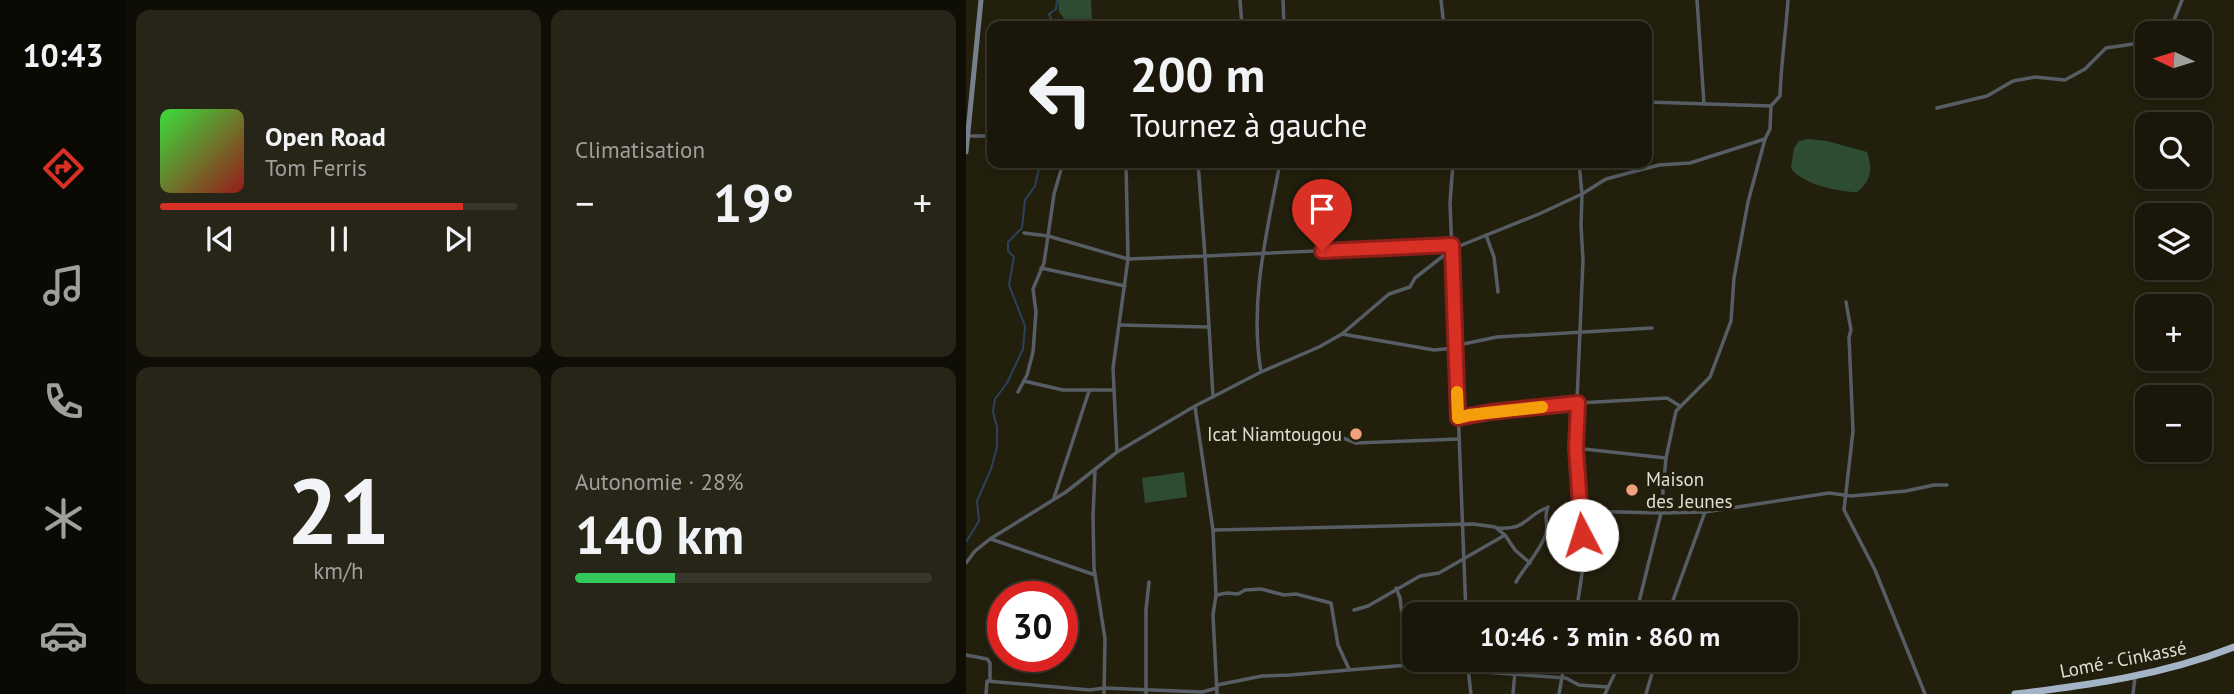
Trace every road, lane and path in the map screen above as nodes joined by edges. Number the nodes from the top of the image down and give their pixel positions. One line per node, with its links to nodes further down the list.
1 (981, 0): 13 (main road)
2 (1240, 0): 8 (street)
3 (1283, 0): 9 (street)
4 (1441, 0): 10 (street)
5 (1697, 0): 15 (street)
6 (1788, 0): 16 (street)
7 (2182, 0): 11 (street)
8 (1242, 21)
9 (1284, 21)
10 (1443, 21)
11 (2173, 21)
12 (2135, 44): 17 (street)
13 (969, 99): 18 (main road)
14 (1652, 102): 15 (street)
15 (1704, 104): 16 (street)
16 (1771, 106): 20 (street)
17 (1937, 108)
18 (968, 136): 19 (street); 21 (main road)
19 (987, 136)
20 (1765, 139): 22 (street); 56 (street)
21 (966, 152)
22 (1652, 167)
23 (1062, 168): 33 (street)
24 (1126, 168): 37 (street)
25 (1198, 168): 36 (street)
26 (1279, 168): 35 (street)
27 (1453, 168): 34 (street)
28 (1579, 168): 30 (street)
29 (1648, 168): 30 (street)
30 (1582, 194): 32 (street); 45 (street)
31 (1024, 233): 33 (street)
32 (1486, 235): 34 (street); 40 (street)
33 (1048, 236): 37 (street); 38 (street)
34 (1452, 247): 35 (street); 46 (street); 47 (street)
35 (1263, 253): 36 (street); 48 (street)
36 (1205, 256): 37 (street); 43 (street)
37 (1128, 259): 39 (street)
38 (1041, 268): 39 (street); 49 (street)
39 (1125, 286): 42 (street)
40 (1498, 292)
41 (1846, 302): 65 (street)
42 (1120, 325): 43 (street); 50 (street)
43 (1208, 327): 53 (street)
44 (1652, 328): 45 (street)
45 (1581, 332): 47 (street); 54 (street)
46 (1342, 334): 47 (street); 48 (street)
47 (1455, 347): 57 (street)
48 (1261, 372): 53 (street)
49 (1024, 381): 51 (street); 52 (street)
50 (1114, 390): 51 (street); 61 (street)
51 (1089, 391): 66 (street)
52 (1018, 392)
53 (1213, 397): 55 (street)
54 (1578, 403): 56 (street); 57 (street); 60 (street)
55 (1195, 406): 61 (street); 72 (street)
56 (1680, 406): 62 (street)
57 (1458, 418): 58 (street)
58 (1459, 439): 59 (street); 70 (street)
59 (1319, 440)
60 (1576, 448): 62 (street); 67 (street)
61 (1117, 452): 63 (street)
62 (1666, 458): 69 (street)
63 (1095, 469): 66 (street); 78 (street)
64 (1947, 485): 65 (street)
65 (1845, 494): 68 (street); 116 (street)
66 (1053, 500): 74 (street)
67 (1580, 511): 69 (street); 84 (street)
68 (1705, 512): 69 (street); 86 (street)
69 (1661, 513): 85 (street)
70 (1463, 523): 71 (street); 72 (street); 75 (street)
71 (1495, 527): 73 (street); 77 (street)
72 (1213, 530): 82 (street)
73 (1505, 536): 75 (street); 77 (street)
74 (990, 539): 76 (street); 78 (street)
75 (1464, 558): 81 (street); 83 (street)
76 (966, 563)
77 (1531, 563): 80 (street)
78 (1095, 575): 106 (street)
79 (1149, 582): 107 (street)
80 (1516, 582)
81 (1396, 588): 87 (street); 88 (street)
82 (1216, 595): 92 (street); 102 (street)
83 (1466, 602)
84 (1579, 602)
85 (1639, 602)
86 (1673, 602)
87 (1354, 610)
88 (1402, 615)
89 (2234, 647): 99 (highway, Lomé - Cinkassé)
90 (966, 655): 101 (street)
91 (1402, 665): 92 (street)
92 (1349, 669): 102 (street)
93 (1469, 672): 111 (street)
94 (1484, 672): 98 (street)
95 (1562, 672): 100 (street)
96 (1615, 672): 103 (street)
97 (1652, 672): 115 (street)
98 (1515, 674): 100 (street); 112 (street)
99 (2134, 677): 105 (highway, Lomé - Cinkassé); 118 (street)
100 (1561, 679): 103 (street); 113 (street)
101 (990, 681): 104 (street); 108 (street)
102 (1217, 686): 107 (street); 110 (street)
103 (1608, 687): 114 (street)
104 (1047, 688): 106 (street); 109 (street)
105 (2075, 690): 117 (highway, Lomé - Cinkassé)
106 (1104, 691): 107 (street)
107 (1147, 692)
108 (986, 694)
109 (1046, 694)
110 (1217, 694)
111 (1471, 694)
112 (1513, 694)
113 (1559, 694)
114 (1605, 694)
115 (1646, 694)
116 (1925, 694)
117 (2015, 694)
118 (2133, 694)

